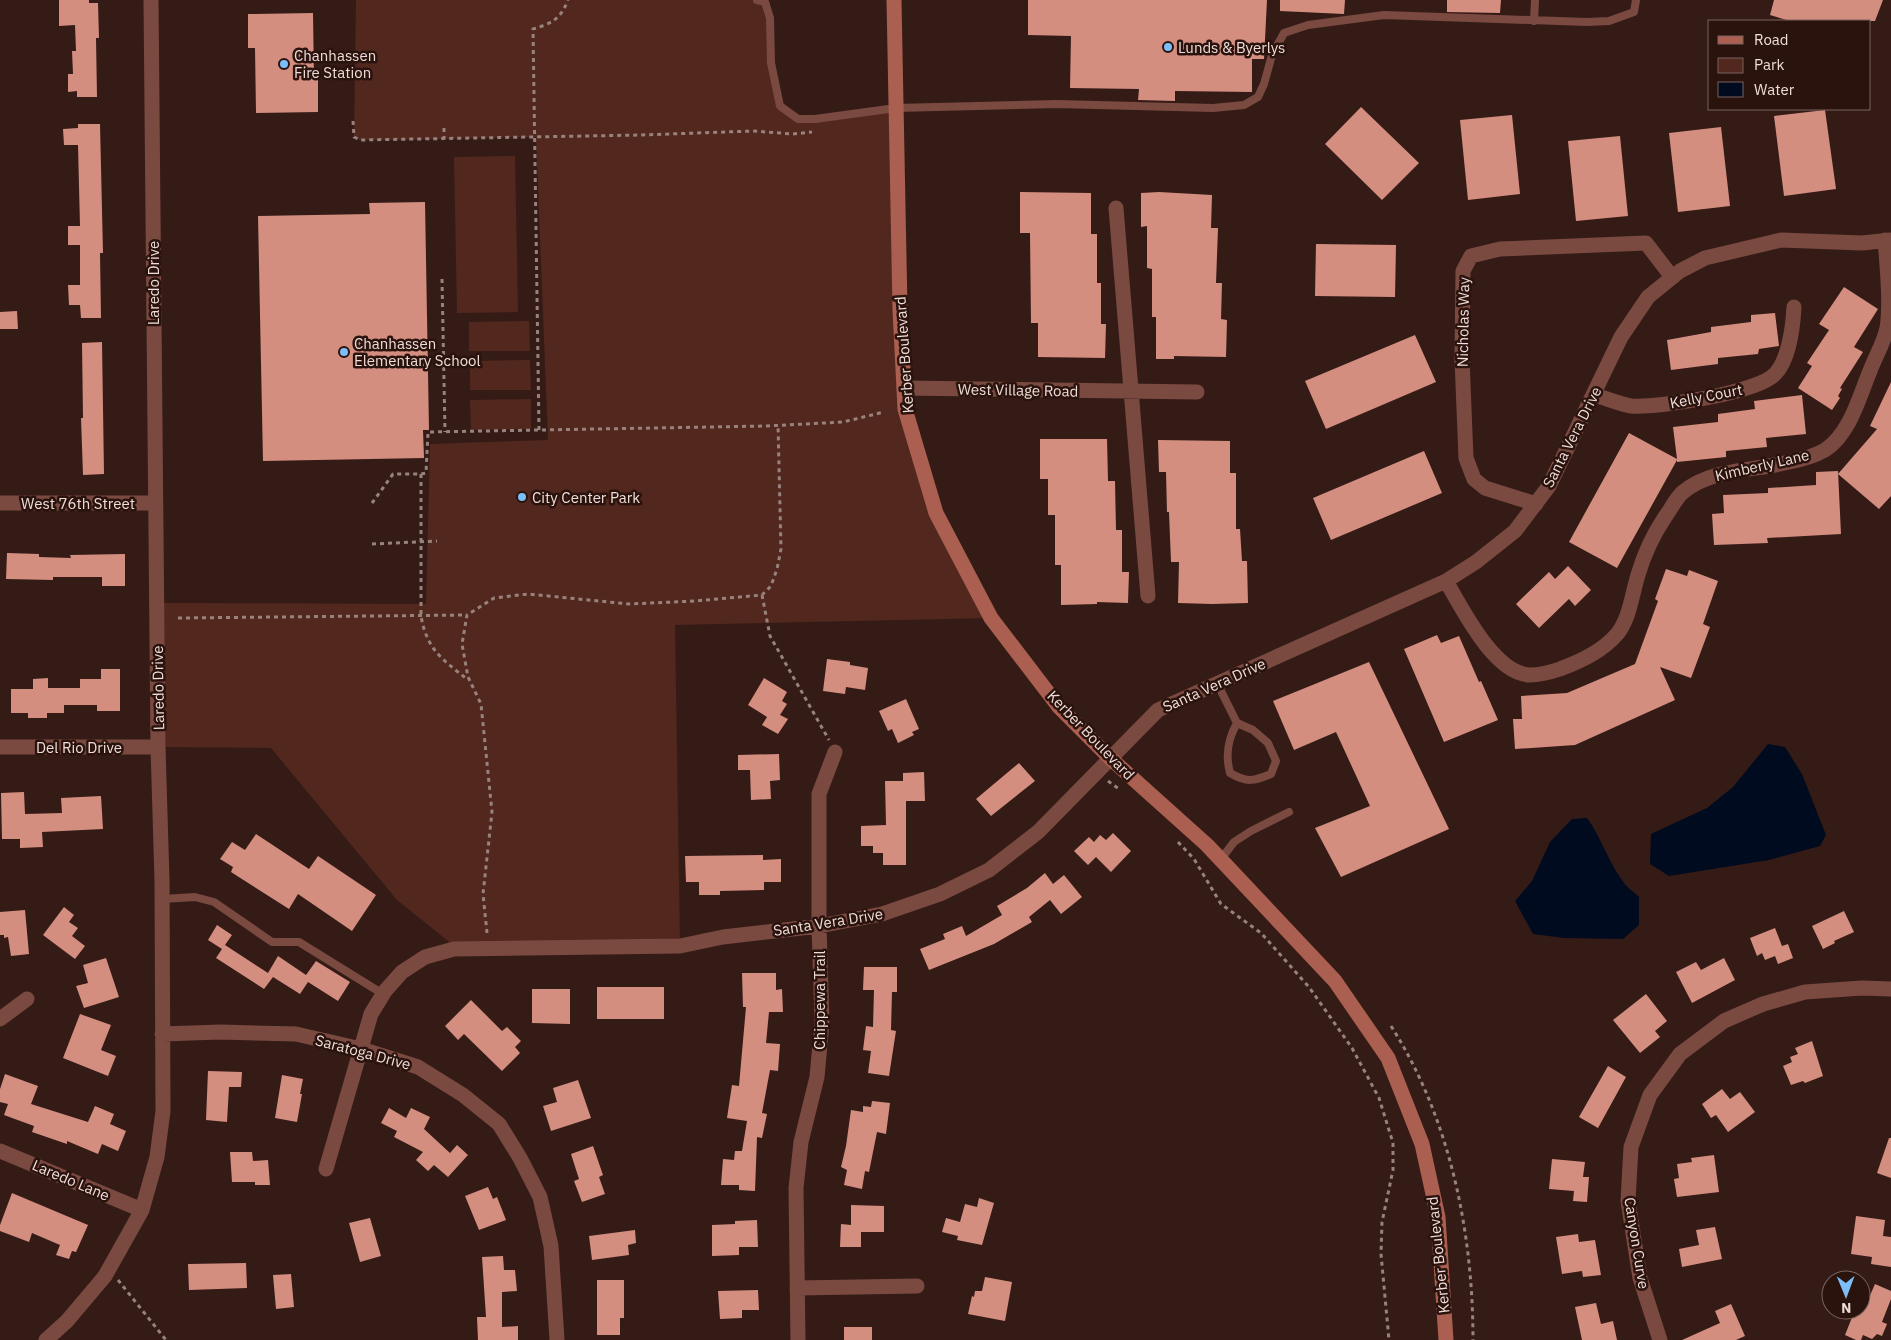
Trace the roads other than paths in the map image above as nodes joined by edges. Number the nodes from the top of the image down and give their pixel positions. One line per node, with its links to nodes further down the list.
1 (151, 0): 17 (street, Laredo Drive)
2 (757, 0): 7 (lane)
3 (894, 0): 7 (street, Kerber Boulevard)
4 (1534, 0): 6 (lane)
5 (1636, 0): 6 (lane)
6 (1534, 21): 7 (lane)
7 (896, 108): 12 (street, Kerber Boulevard)
8 (1116, 208): 13 (street)
9 (1888, 240): 10 (street, Santa Vera Drive); 19 (street, Kimberly Lane)
10 (1672, 278): 15 (street, Santa Vera Drive); 18 (street, Nicholas Way)
11 (1794, 307): 15 (street, Kelly Court)
12 (904, 388): 13 (street, West Village Road); 26 (street, Kerber Boulevard)
13 (1131, 391): 14 (street, West Village Road); 20 (street)
14 (1197, 392)
15 (1594, 395): 18 (street, Santa Vera Drive)
16 (0, 503): 17 (street, West 76th Street)
17 (155, 504): 24 (street, Laredo Drive)
18 (1536, 504): 19 (street, Santa Vera Drive)
19 (1446, 581): 21 (street, Santa Vera Drive)
20 (1148, 596)
21 (1217, 683): 22 (lane); 26 (street, Santa Vera Drive)
22 (1237, 723): 22 (lane)
23 (0, 747): 24 (street, Del Rio Drive)
24 (158, 747): 29 (street, Laredo Drive)
25 (835, 752): 30 (street, Chippewa Trail)
26 (1110, 758): 28 (street, Kerber Boulevard); 30 (street, Santa Vera Drive)
27 (1289, 812): 28 (lane)
28 (1221, 859): 45 (street, Kerber Boulevard)
29 (162, 899): 32 (lane); 35 (street, Laredo Drive)
30 (819, 926): 32 (street, Santa Vera Drive); 41 (street, Chippewa Trail)
31 (1891, 989): 46 (street, Canyon Curve)
32 (383, 994): 36 (street, Santa Vera Drive)
33 (27, 999): 34 (street)
34 (0, 1020)
35 (162, 1034): 36 (street, Saratoga Drive); 39 (street, Laredo Drive)
36 (361, 1049): 38 (street, Santa Vera Drive); 43 (street, Saratoga Drive)
37 (0, 1151): 39 (street, Laredo Lane)
38 (326, 1169)
39 (142, 1210): 42 (street, Laredo Drive)
40 (918, 1286): 41 (street)
41 (798, 1288): 44 (street, Chippewa Trail)
42 (46, 1340)
43 (557, 1340)
44 (798, 1340)
45 (1446, 1340)
46 (1660, 1340)

